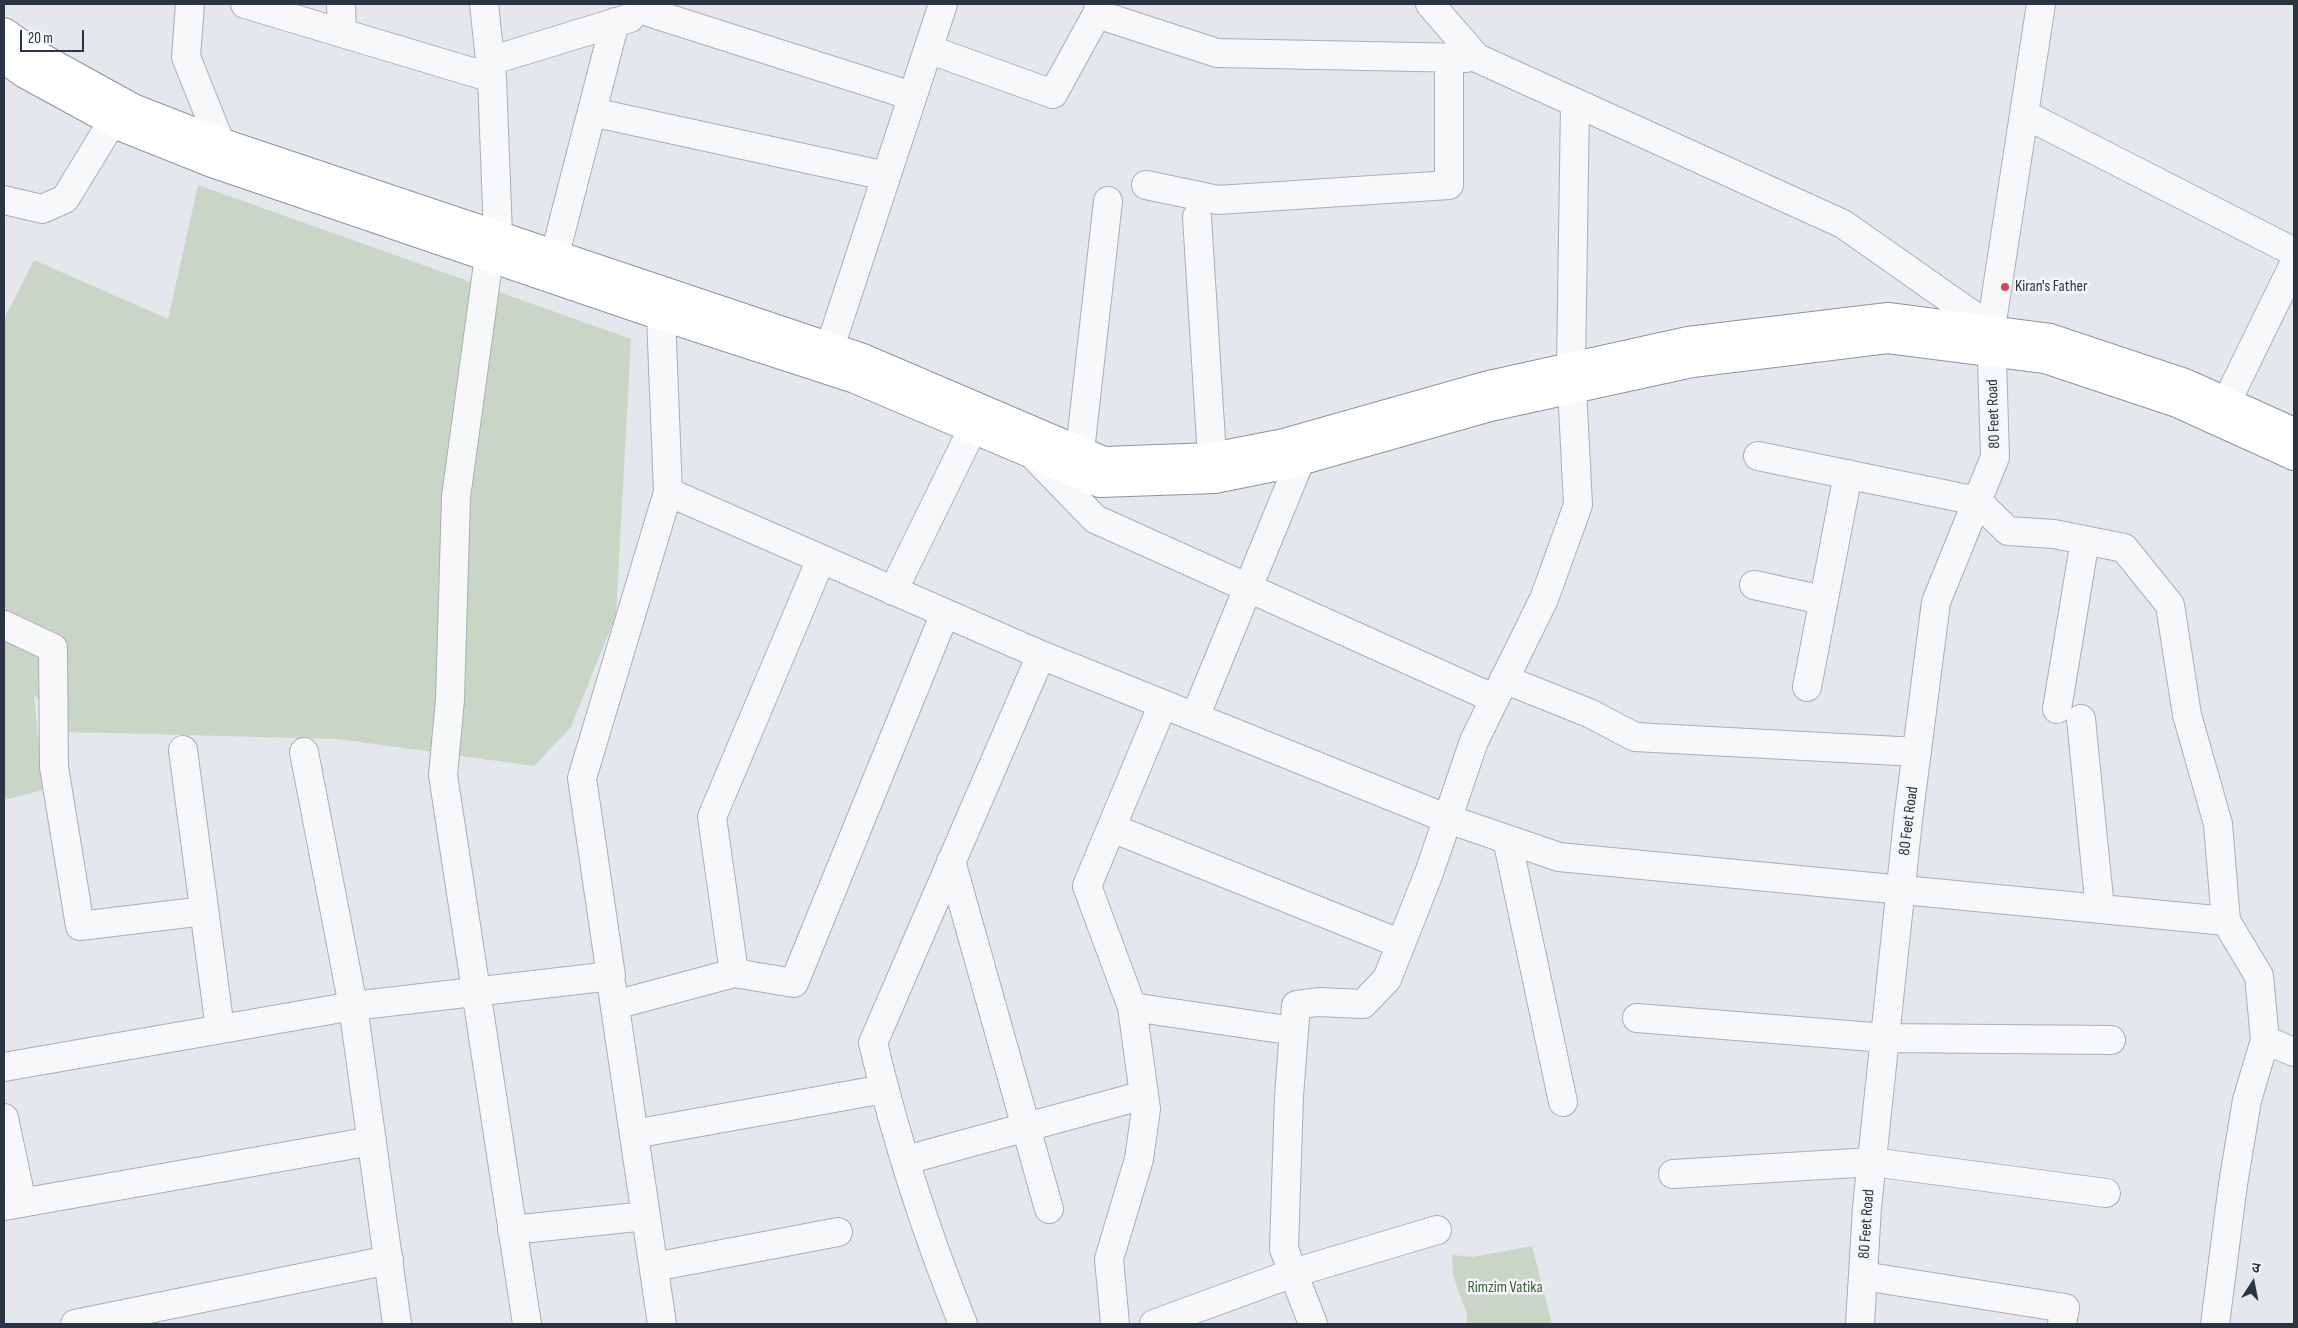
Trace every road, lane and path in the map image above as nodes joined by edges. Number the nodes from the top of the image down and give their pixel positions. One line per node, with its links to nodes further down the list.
1 (190, 4): 24 (street)
2 (244, 4): 13 (street)
3 (341, 4): 13 (street)
4 (484, 4): 18 (street)
5 (676, 4): 10 (street)
6 (943, 4): 14 (street)
7 (1430, 4): 16 (street)
8 (2041, 4): 22 (street, 80 Feet Road)
9 (1098, 9): 14 (street); 15 (street)
10 (648, 12): 11 (street); 19 (street)
11 (615, 22): 18 (street); 21 (street)
12 (4, 32): 24 (highway)
13 (342, 33): 18 (street)
14 (928, 49): 19 (street)
15 (1449, 57): 16 (street); 26 (street)
16 (1477, 58): 20 (street)
17 (4, 59): 23 (highway)
18 (491, 69): 30 (street)
19 (912, 96): 25 (street)
20 (1575, 103): 35 (street); 37 (street)
21 (592, 112): 25 (street); 32 (street)
22 (2024, 114): 31 (street); 35 (street, 80 Feet Road)
23 (112, 122): 27 (street); 30 (highway)
24 (220, 142): 30 (highway)
25 (886, 176): 36 (street)
26 (1146, 185)
27 (4, 200)
28 (1108, 201): 41 (street)
29 (1196, 217): 45 (street)
30 (493, 246): 32 (highway); 34 (highway); 77 (street)
31 (2294, 252)
32 (555, 254): 34 (highway)
33 (2291, 277): 38 (street)
34 (666, 304): 36 (highway); 39 (highway); 48 (street)
35 (1991, 339): 37 (highway); 38 (highway); 43 (highway); 49 (street, 80 Feet Road)
36 (830, 347): 41 (highway)
37 (1572, 379): 45 (highway); 46 (highway); 60 (street)
38 (2227, 401): 40 (highway)
39 (972, 430): 44 (highway); 54 (street)
40 (2294, 432)
41 (1080, 451): 45 (highway)
42 (1758, 456): 47 (street)
43 (2294, 456)
44 (1036, 457): 46 (highway); 53 (street)
45 (1212, 457)
46 (1300, 461): 53 (street)
47 (1848, 474): 49 (street); 55 (street)
48 (668, 492): 51 (street); 76 (street)
49 (1977, 501): 50 (street); 65 (street, 80 Feet Road)
50 (2085, 540): 71 (street); 73 (street)
51 (821, 559): 54 (street); 75 (street)
52 (1754, 584): 55 (street)
53 (1249, 588): 60 (street); 62 (street)
54 (893, 591): 56 (street)
55 (1824, 600): 59 (street)
56 (944, 613): 58 (street); 75 (street)
57 (4, 625): 72 (street)
58 (1041, 655): 61 (street); 69 (street)
59 (1806, 687)
60 (1500, 689): 65 (street); 66 (street)
61 (1163, 704): 62 (street); 67 (street)
62 (1195, 717): 66 (street)
63 (183, 750): 72 (street)
64 (304, 752): 79 (street)
65 (1917, 752): 70 (street, 80 Feet Road)
66 (1448, 818): 68 (street); 74 (street)
67 (1112, 828): 74 (street); 80 (street)
68 (1507, 839): 70 (street); 91 (street)
69 (951, 861): 89 (street); 93 (street)
70 (1901, 890): 71 (street); 84 (street, 80 Feet Road)
71 (2100, 909): 73 (street)
72 (204, 911): 82 (street)
73 (2226, 921): 86 (street)
74 (1401, 944): 83 (street)
75 (734, 974): 78 (street)
76 (611, 976): 77 (street); 78 (street)
77 (476, 992): 79 (street); 103 (street)
78 (615, 1005): 94 (street)
79 (354, 1006): 82 (street); 95 (street)
80 (1132, 1007): 83 (street); 90 (street)
81 (1637, 1018): 84 (street)
82 (220, 1030): 88 (street)
83 (1294, 1031): 108 (street)
84 (1886, 1038): 85 (street); 97 (street, 80 Feet Road)
85 (2111, 1040)
86 (2265, 1040): 87 (street); 120 (street)
87 (2294, 1052)
88 (4, 1067)
89 (884, 1089): 94 (street); 96 (street)
90 (1144, 1095): 93 (street); 115 (street)
91 (1564, 1102)
92 (4, 1118): 100 (street)
93 (1026, 1126): 96 (street); 101 (street)
94 (634, 1134): 102 (street)
95 (372, 1141): 100 (street); 106 (street)
96 (906, 1160): 114 (street)
97 (1872, 1162): 98 (street); 99 (street); 109 (street, 80 Feet Road)
98 (1673, 1174)
99 (2106, 1193)
100 (13, 1204)
101 (1049, 1209)
102 (646, 1216): 103 (street); 107 (street)
103 (512, 1230): 112 (street)
104 (1437, 1230): 108 (street)
105 (838, 1232): 107 (street)
106 (389, 1260): 110 (street); 111 (street)
107 (654, 1266): 113 (street)
108 (1293, 1273): 116 (street); 117 (street)
109 (1863, 1276): 118 (street, 80 Feet Road); 119 (street)
110 (75, 1324)
111 (398, 1324)
112 (526, 1324)
113 (662, 1324)
114 (963, 1324)
115 (1115, 1324)
116 (1154, 1324)
117 (1313, 1324)
118 (1860, 1324)
119 (2062, 1324)
120 (2215, 1324)

